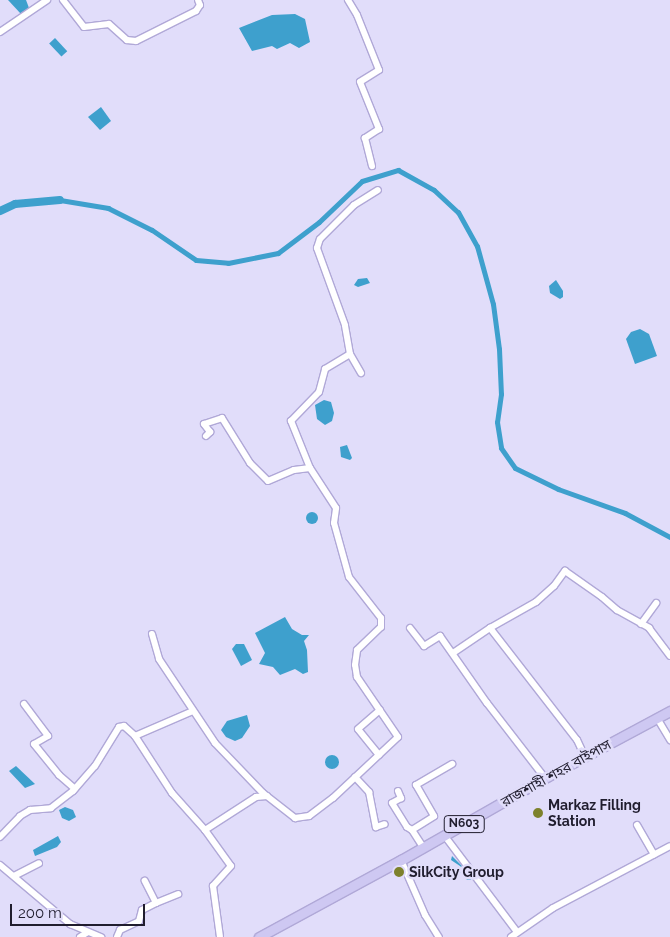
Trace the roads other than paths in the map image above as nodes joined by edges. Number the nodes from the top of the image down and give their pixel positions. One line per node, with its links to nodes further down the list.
1 (47, 0): 5 (street)
2 (63, 0): 3 (street)
3 (198, 0)
4 (348, 0): 6 (street)
5 (0, 32)
6 (372, 166)
7 (378, 190): 8 (street)
8 (350, 354): 9 (street); 11 (street)
9 (361, 373)
10 (206, 436): 11 (street)
11 (310, 468): 21 (street)
12 (656, 603): 13 (street)
13 (641, 624): 15 (street); 18 (street)
14 (410, 628): 17 (street)
15 (490, 628): 17 (street); 27 (street)
16 (152, 634): 20 (street)
17 (453, 653): 30 (street)
18 (670, 656)
19 (24, 704): 31 (street)
20 (193, 710): 24 (street); 33 (street)
21 (380, 710): 26 (street); 26 (street)
22 (670, 711): 23 (highway, রাজশাহী শহর বাইপাস / N603)
23 (657, 718): 25 (street); 27 (highway, রাজশাহী শহর বাইপাস / N603)
24 (135, 736): 31 (street); 36 (street)
25 (670, 740)
26 (379, 755): 29 (street)
27 (585, 757): 30 (highway, রাজশাহী শহর বাইপাস / N603)
28 (452, 764): 37 (street)
29 (355, 777): 33 (street); 34 (street)
30 (545, 778): 39 (highway, রাজশাহী শহর বাইপাস / N603)
31 (75, 788): 38 (street)
32 (398, 791): 37 (street)
33 (266, 796): 36 (street)
34 (385, 824)
35 (637, 825): 42 (street)
36 (205, 830): 55 (street)
37 (412, 830): 41 (street)
38 (0, 836)
39 (444, 836): 41 (highway, রাজশাহী শহর বাইপাস / N603); 51 (street)
40 (670, 846): 42 (street)
41 (423, 847): 43 (highway, রাজশাহী শহর বাইপাস / N603)
42 (654, 854): 51 (street)
43 (401, 860): 56 (highway, রাজশাহী শহর বাইপাস / N603); 57 (street)
44 (39, 863): 46 (street)
45 (0, 865): 46 (street)
46 (14, 876): 50 (street)
47 (145, 882): 49 (street)
48 (178, 894): 49 (street)
49 (156, 903): 54 (street)
50 (88, 932): 52 (street); 53 (street)
51 (517, 932): 58 (street)
52 (80, 937)
53 (101, 937)
54 (117, 937)
55 (220, 937)
56 (259, 937)
57 (439, 937)
58 (511, 937)

